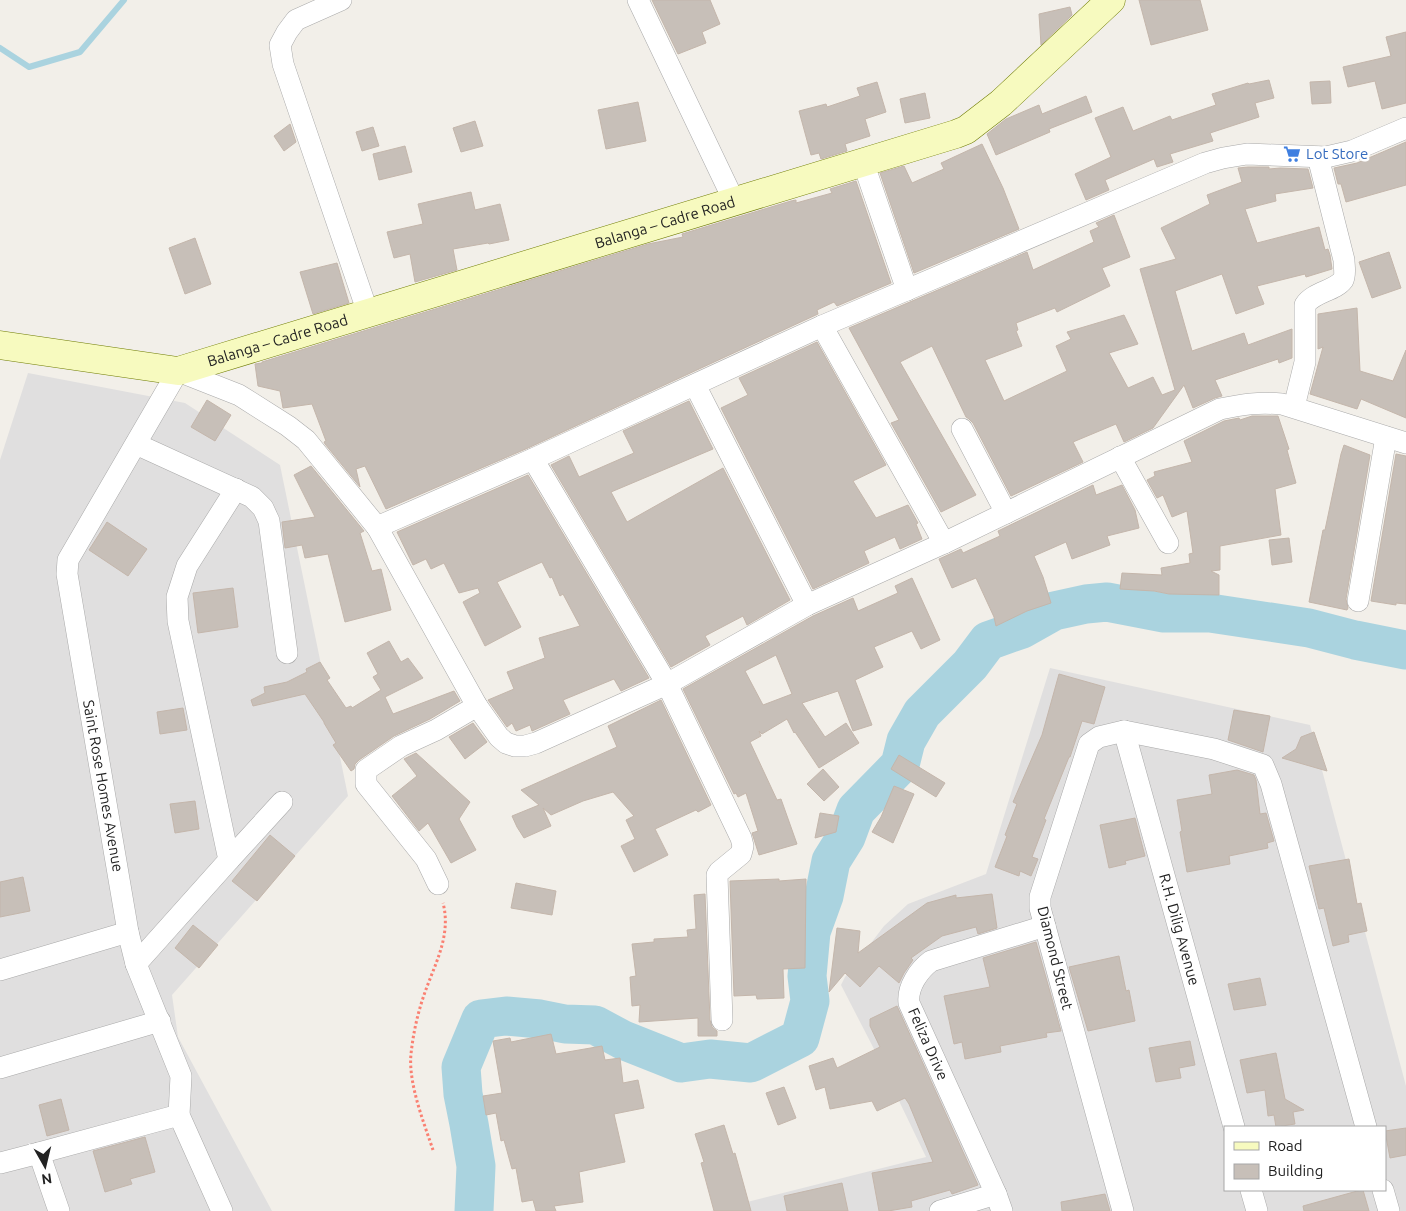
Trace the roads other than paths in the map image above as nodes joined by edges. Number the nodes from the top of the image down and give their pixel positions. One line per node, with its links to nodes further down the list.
1 (341, 0): 9 (street)
2 (638, 0): 7 (street)
3 (1110, 0): 6 (street, Balanga – Cadre Road)
4 (1406, 128): 5 (street)
5 (1318, 157): 8 (street); 14 (street)
6 (863, 162): 7 (street, Balanga – Cadre Road); 8 (street)
7 (734, 201): 9 (street, Balanga – Cadre Road)
8 (907, 290): 10 (street)
9 (368, 313): 12 (street, Balanga – Cadre Road)
10 (822, 326): 13 (street); 25 (street)
11 (0, 345): 12 (street)
12 (178, 371): 18 (street, Saint Rose Homes Avenue); 23 (street)
13 (695, 385): 20 (street); 27 (street)
14 (1294, 408): 16 (street); 19 (street)
15 (962, 429): 22 (street)
16 (1386, 437): 17 (street); 26 (street)
17 (1406, 443)
18 (136, 444): 21 (street); 36 (street, Saint Rose Homes Avenue)
19 (1120, 457): 22 (street); 24 (street)
20 (533, 459): 23 (street); 29 (street)
21 (236, 489): 28 (street); 33 (street)
22 (1006, 513): 25 (street)
23 (378, 527): 30 (street)
24 (1168, 542)
25 (944, 543): 27 (street)
26 (1358, 601)
27 (807, 606): 29 (street)
28 (288, 653)
29 (667, 684): 30 (street); 39 (street)
30 (477, 706): 34 (street)
31 (1124, 731): 35 (street, Diamond Street); 43 (street, R.H. Dilig Avenue); 44 (street)
32 (282, 802): 33 (street)
33 (228, 860): 37 (street)
34 (438, 884)
35 (1044, 926): 49 (street, Feliza Drive); 53 (street, Diamond Street)
36 (128, 932): 37 (street, Saint Rose Homes Avenue); 38 (street)
37 (136, 964): 40 (street, Saint Rose Homes Avenue)
38 (0, 970)
39 (722, 1020)
40 (160, 1021): 41 (street); 42 (street, Saint Rose Homes Avenue)
41 (0, 1068)
42 (179, 1115): 45 (street); 51 (street, Saint Rose Homes Avenue)
43 (1234, 1126)
44 (1366, 1126)
45 (39, 1153): 46 (street); 50 (street)
46 (0, 1163)
47 (1251, 1191): 54 (street)
48 (1383, 1191): 55 (street)
49 (999, 1203): 52 (street)
50 (59, 1211)
51 (222, 1211)
52 (940, 1211)
53 (1123, 1211)
54 (1257, 1211)
55 (1389, 1211)

